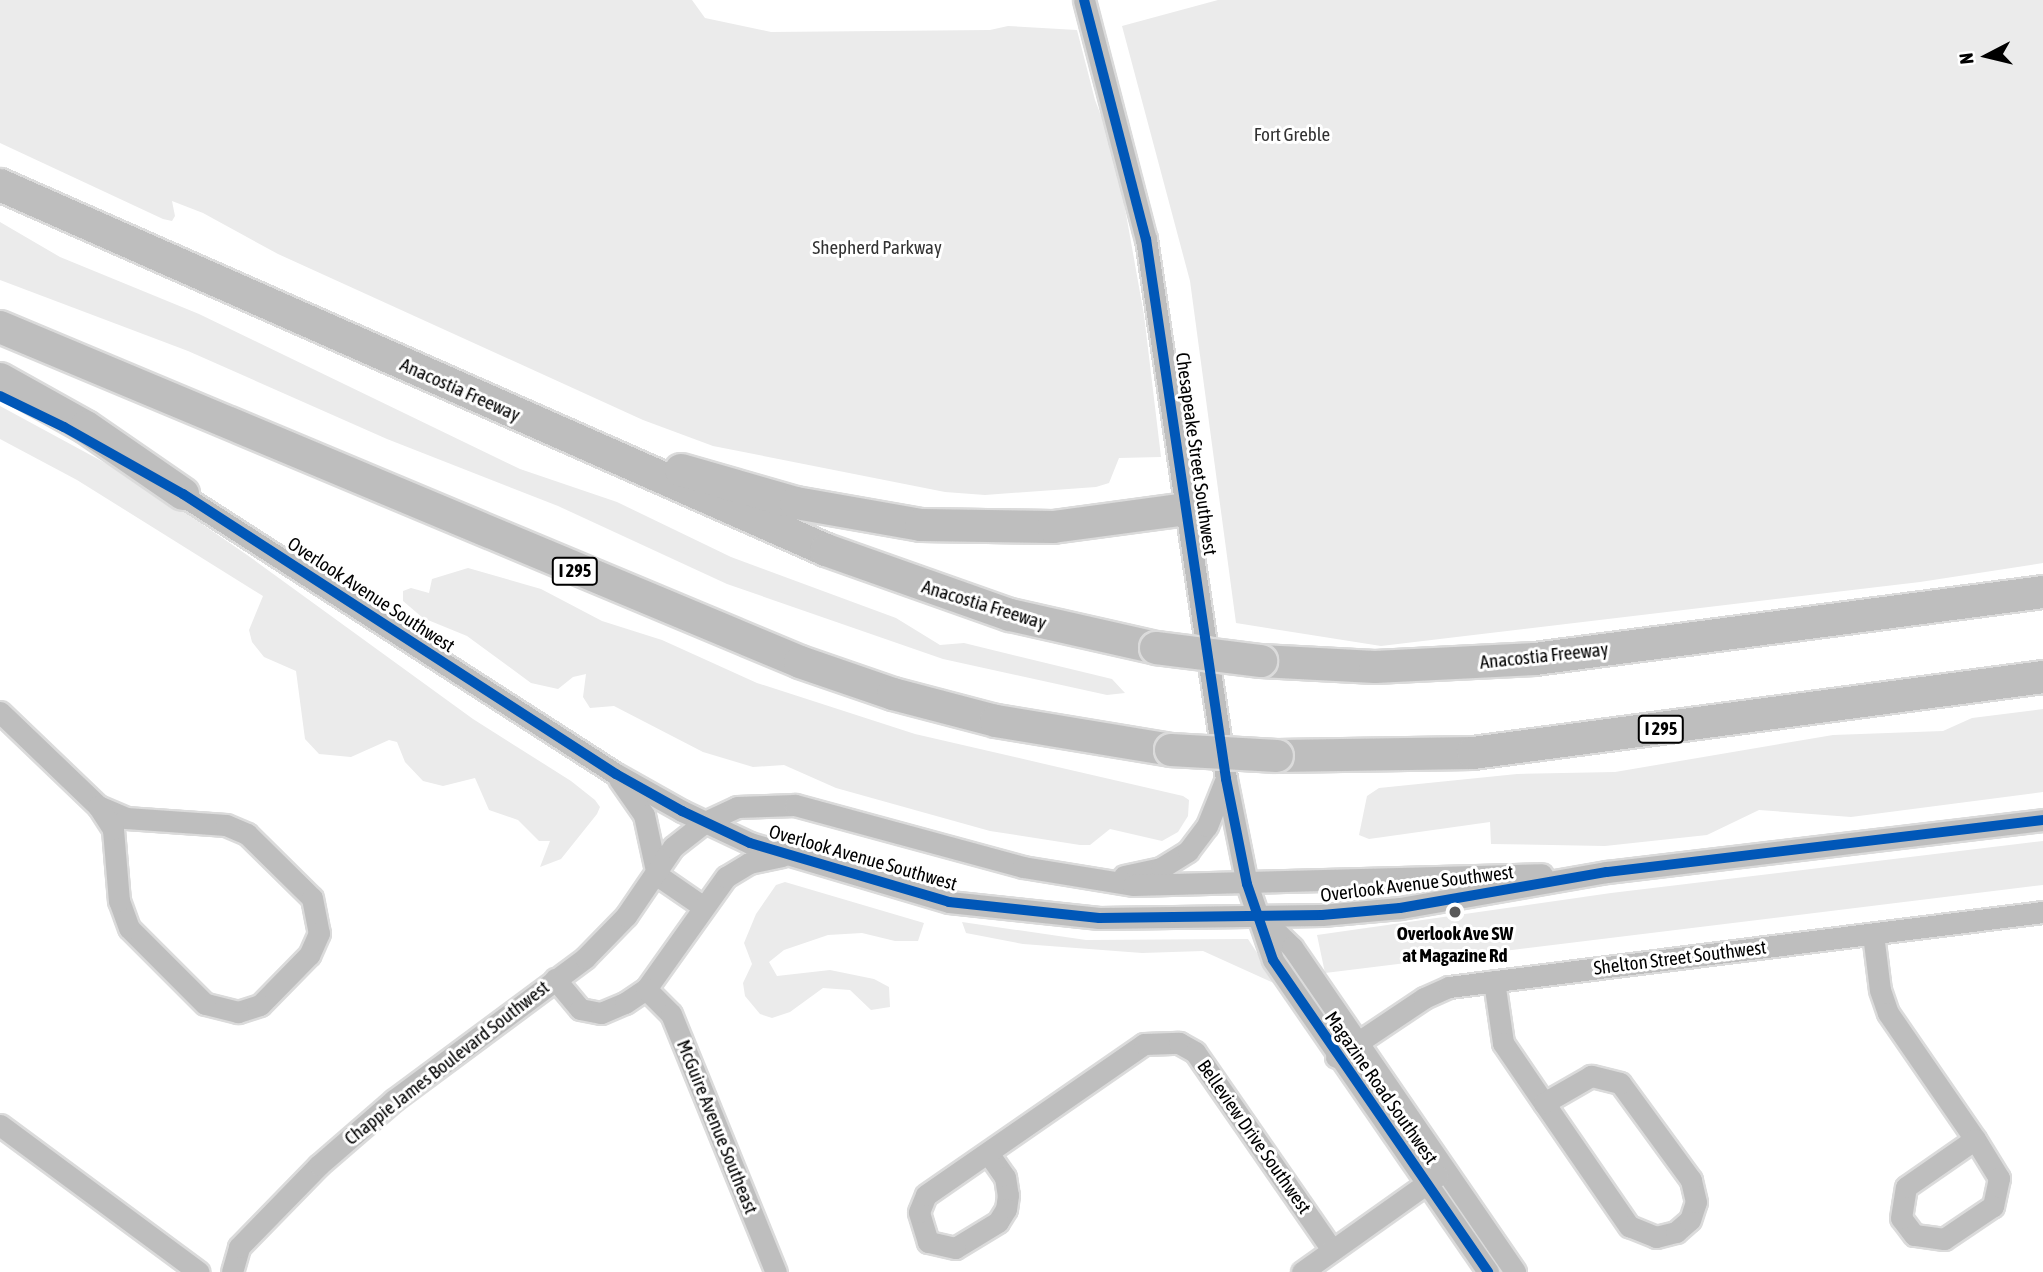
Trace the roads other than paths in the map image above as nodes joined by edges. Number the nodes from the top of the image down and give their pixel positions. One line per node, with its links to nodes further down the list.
1 (1084, 0): 8 (street, Chesapeake Street Southwest)
2 (0, 185): 4 (highway, Anacostia Freeway)
3 (0, 327): 10 (highway, I 295, bridge)
4 (425, 374): 8 (highway); 9 (highway, Anacostia Freeway, bridge)
5 (0, 380): 7 (highway)
6 (0, 396): 7 (street, Overlook Avenue Southwest)
7 (183, 494): 12 (street, Overlook Avenue Southwest)
8 (1186, 509): 13 (street, Chesapeake Street Southwest)
9 (2043, 590)
10 (2043, 677)
11 (0, 712): 14 (street)
12 (616, 774): 16 (street, Overlook Avenue Southwest); 19 (street)
13 (1226, 779): 20 (street); 21 (street, Chesapeake Street Southwest)
14 (98, 806): 14 (street)
15 (2043, 820): 18 (street, Overlook Avenue Southwest)
16 (705, 822): 17 (street, Overlook Avenue Southwest); 19 (street, Chappie James Boulevard Southwest); 20 (street, Overlook Avenue Southwest)
17 (787, 856): 22 (street, Chappie James Boulevard Southwest); 24 (street, Overlook Avenue Southwest)
18 (1607, 872): 21 (street, Overlook Avenue Southwest); 24 (street, Overlook Avenue Southwest)
19 (657, 875): 22 (street); 26 (street, Chappie James Boulevard Southwest)
20 (1094, 880): 21 (street, Overlook Avenue Southwest)
21 (1247, 884): 24 (street, Chesapeake Street Southwest)
22 (702, 906): 28 (street, Chappie James Boulevard Southwest)
23 (2043, 912): 25 (street, Shelton Street Southwest)
24 (1259, 916): 29 (street, Magazine Road Southwest); 30 (street, Magazine Road Southwest)
25 (1873, 934): 27 (street, Shelton Street Southwest); 33 (street)
26 (555, 979): 28 (street, Chappie James Boulevard Southwest); 38 (street, Chappie James Boulevard Southwest)
27 (1494, 981): 29 (street, Shelton Street Southwest); 31 (street)
28 (646, 989): 39 (street, McGuire Avenue Southeast)
29 (1356, 1043): 30 (street, Shelton Street Southwest); 35 (street, Magazine Road Southwest)
30 (1336, 1057): 35 (street, Magazine Road Southwest)
31 (1544, 1103): 31 (street)
32 (0, 1125): 37 (street)
33 (1975, 1139): 33 (street)
34 (988, 1153): 34 (street, Belleview Drive Southwest); 36 (street, Belleview Drive Southwest)
35 (1434, 1178): 36 (street); 41 (street, Magazine Road Southwest); 42 (street, Magazine Road Southwest)
36 (1332, 1250): 40 (street)
37 (199, 1272)
38 (232, 1272)
39 (776, 1272)
40 (1302, 1272)
41 (1488, 1272)
42 (1515, 1272)

